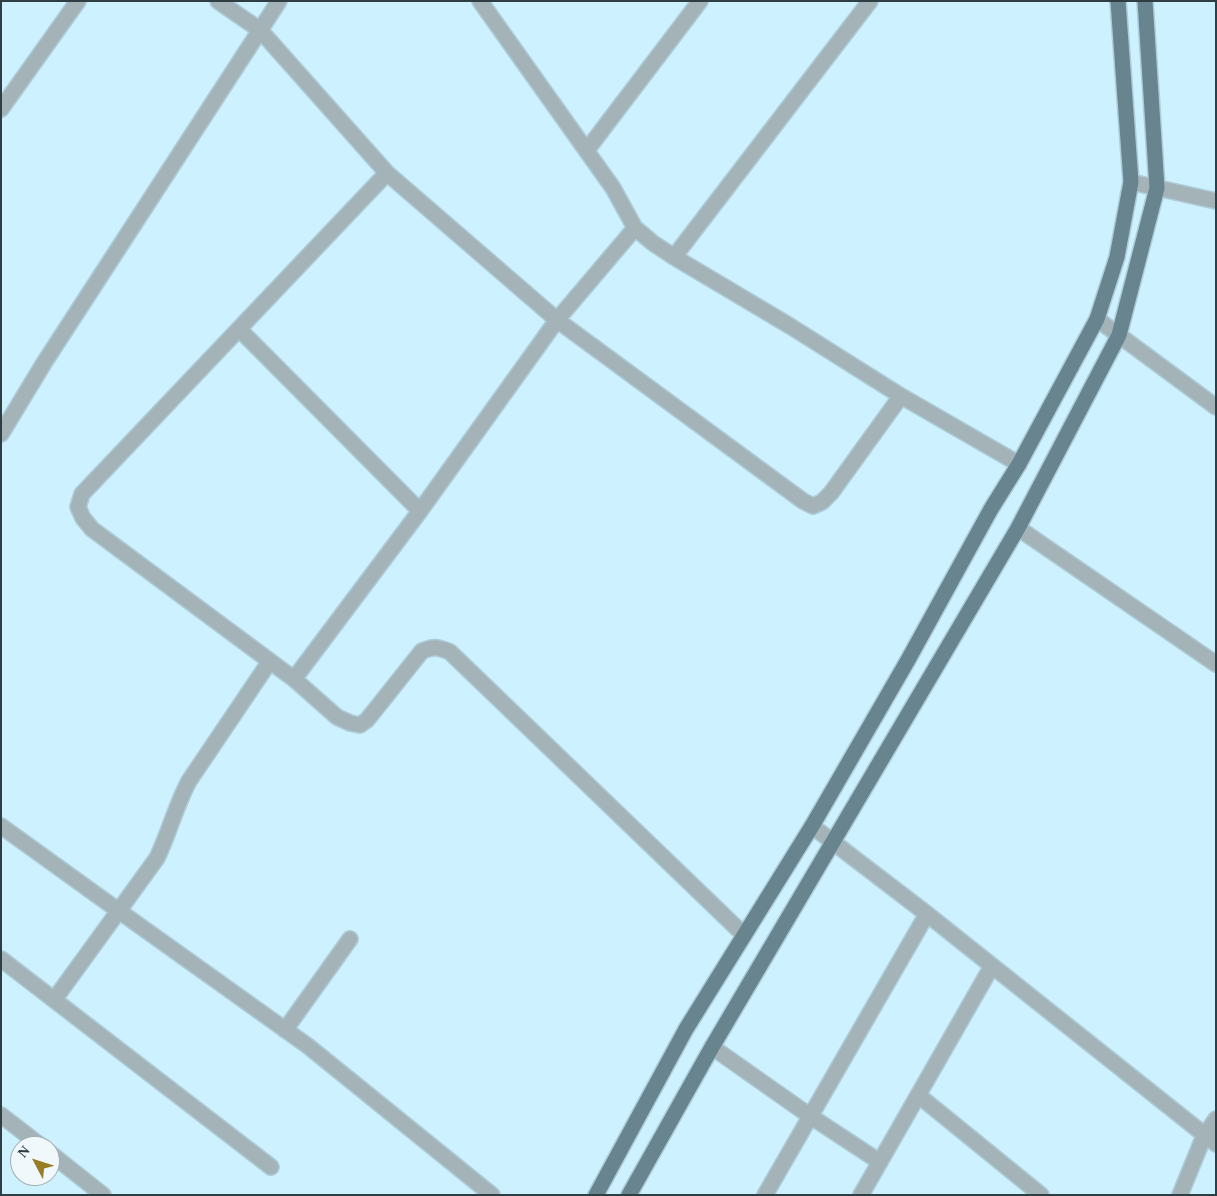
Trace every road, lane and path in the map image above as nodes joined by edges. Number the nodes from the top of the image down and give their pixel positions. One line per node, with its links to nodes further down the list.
1 (78, 1): 10 (street)
2 (218, 1): 9 (street)
3 (279, 1): 9 (street)
4 (480, 1): 11 (street)
5 (700, 1): 11 (street)
6 (870, 1): 17 (street)
7 (1118, 1): 13 (main road)
8 (1145, 1): 14 (main road)
9 (260, 30): 12 (street); 24 (street)
10 (1, 109)
11 (586, 150): 16 (street)
12 (388, 173): 19 (street); 20 (street)
13 (1131, 182): 14 (street); 18 (main road)
14 (1157, 188): 15 (street); 21 (main road)
15 (1216, 201)
16 (635, 228): 17 (street); 19 (street)
17 (674, 257): 22 (street)
18 (1097, 318): 21 (street); 25 (main road)
19 (556, 320): 22 (street); 26 (street)
20 (240, 329): 26 (street); 28 (street)
21 (1119, 335): 23 (street); 27 (main road)
22 (901, 396): 25 (street)
23 (1216, 407)
24 (1, 434)
25 (1020, 464): 32 (main road)
26 (420, 511): 30 (street)
27 (1018, 528): 29 (street); 33 (main road)
28 (270, 661): 30 (street); 34 (street)
29 (1216, 664)
30 (294, 679): 36 (street)
31 (1, 826): 34 (street)
32 (812, 826): 33 (street); 36 (main road)
33 (832, 842): 35 (street); 42 (main road)
34 (119, 911): 40 (street); 41 (street)
35 (927, 914): 39 (street); 45 (street)
36 (744, 935): 54 (main road)
37 (350, 939): 41 (street)
38 (1, 959): 40 (street)
39 (992, 966): 43 (street); 48 (street)
40 (54, 1000): 51 (street)
41 (285, 1030): 53 (street)
42 (712, 1047): 45 (street); 55 (main road)
43 (918, 1095): 50 (street); 58 (street)
44 (1, 1115): 47 (street)
45 (810, 1116): 50 (street); 56 (street)
46 (1216, 1119): 48 (street)
47 (27, 1136)
48 (1210, 1140): 59 (street)
49 (60, 1161): 52 (street)
50 (880, 1162): 57 (street)
51 (270, 1167)
52 (103, 1195)
53 (492, 1195)
54 (596, 1195)
55 (629, 1195)
56 (765, 1195)
57 (861, 1195)
58 (1041, 1195)
59 (1180, 1195)

